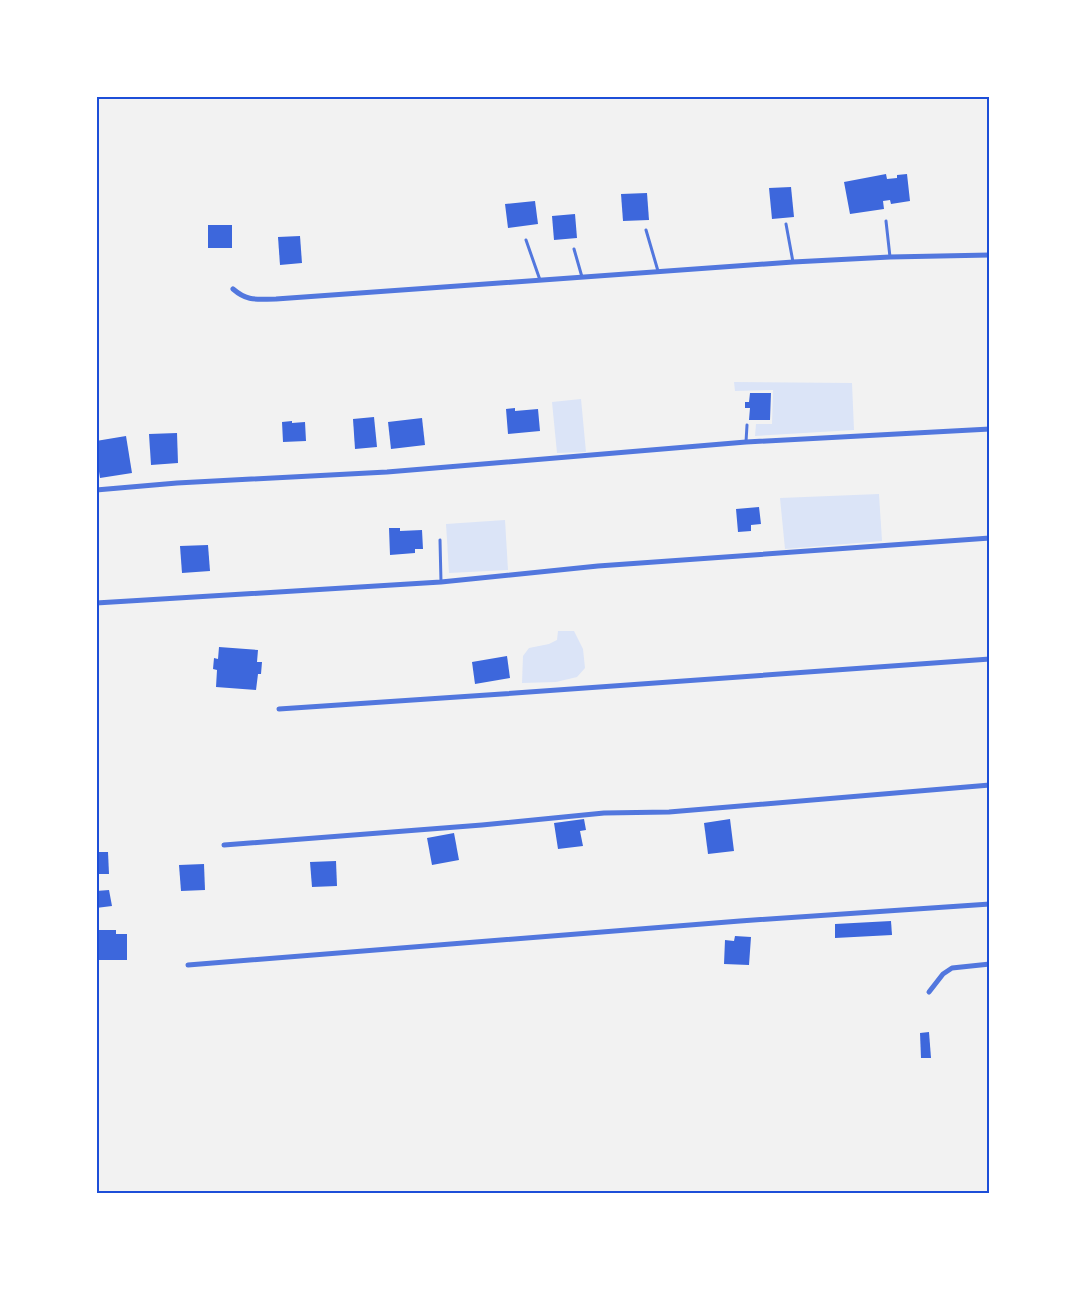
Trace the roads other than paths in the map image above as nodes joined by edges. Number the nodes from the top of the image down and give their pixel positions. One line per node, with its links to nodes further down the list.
1 (886, 221): 7 (lane)
2 (786, 224): 8 (lane)
3 (646, 230): 9 (lane)
4 (526, 240): 11 (lane)
5 (574, 249): 10 (lane)
6 (990, 255): 7 (street)
7 (890, 257): 8 (street)
8 (793, 262): 9 (street)
9 (658, 271): 10 (street)
10 (582, 277): 11 (street)
11 (540, 280): 12 (street)
12 (233, 289)
13 (747, 425): 15 (lane)
14 (990, 429): 15 (street)
15 (746, 442): 16 (street)
16 (96, 490)
17 (990, 538): 19 (street)
18 (440, 540): 19 (lane)
19 (441, 582): 20 (street)
20 (96, 603)
21 (990, 658): 22 (street)
22 (279, 709)
23 (990, 785): 24 (street)
24 (224, 844)
25 (990, 904): 27 (street)
26 (990, 964): 28 (street)
27 (188, 965)
28 (929, 992)

